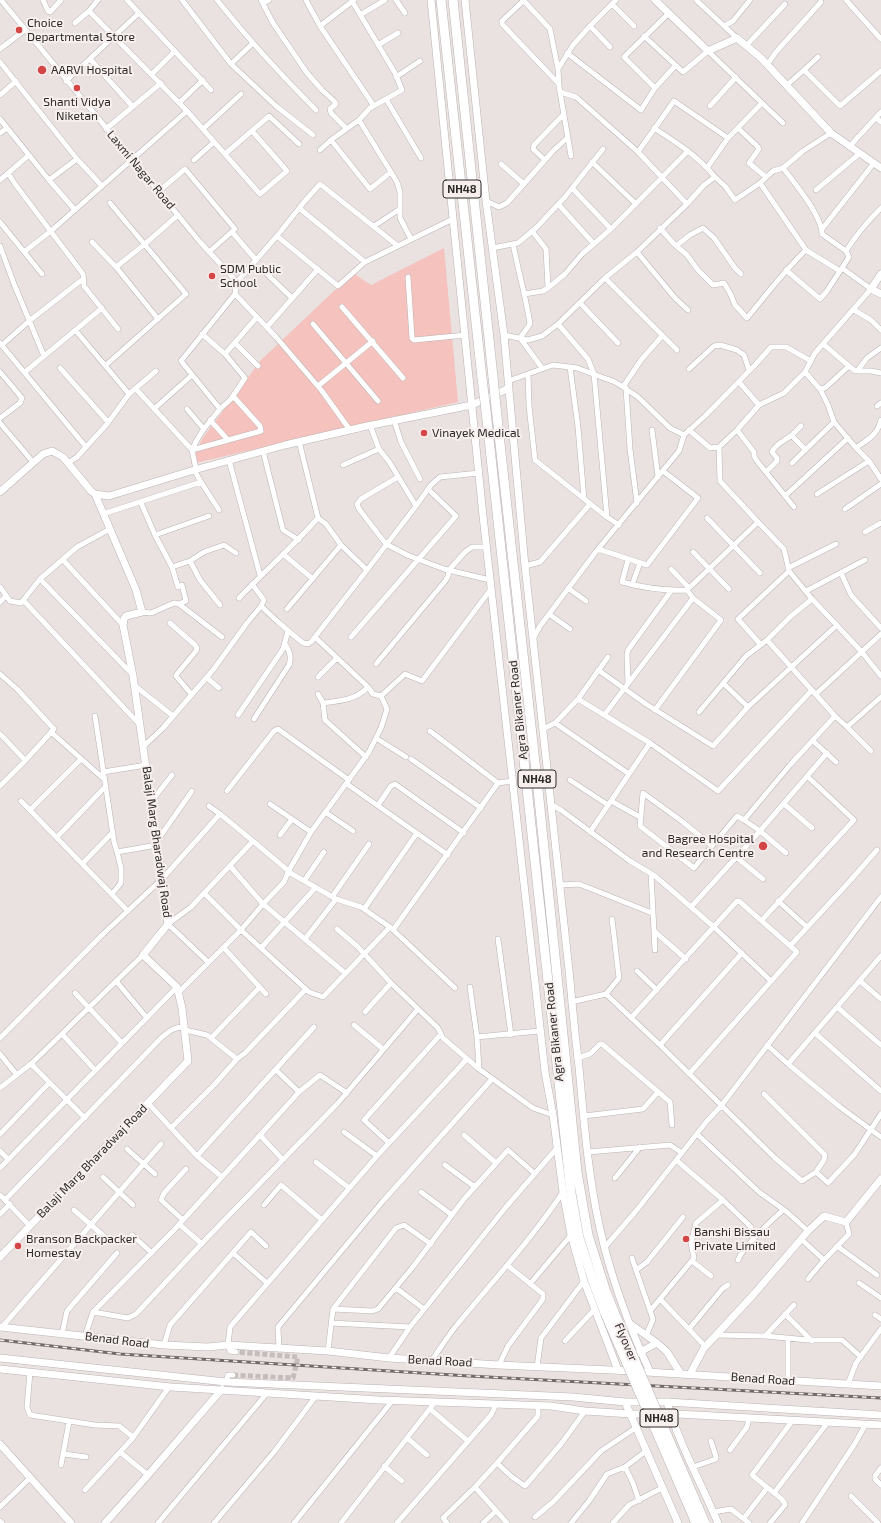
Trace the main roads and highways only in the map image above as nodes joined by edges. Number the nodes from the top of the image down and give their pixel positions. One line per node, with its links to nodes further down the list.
1 (441, 0): 3 (highway, Agra Bikaner Road / NH48, bridge)
2 (453, 0): 3 (highway, NH48, bridge)
3 (571, 1153): 4 (highway, Flyover / NH48, bridge); 5 (highway, Flyover / NH48, bridge)
4 (696, 1523)
5 (705, 1523)

